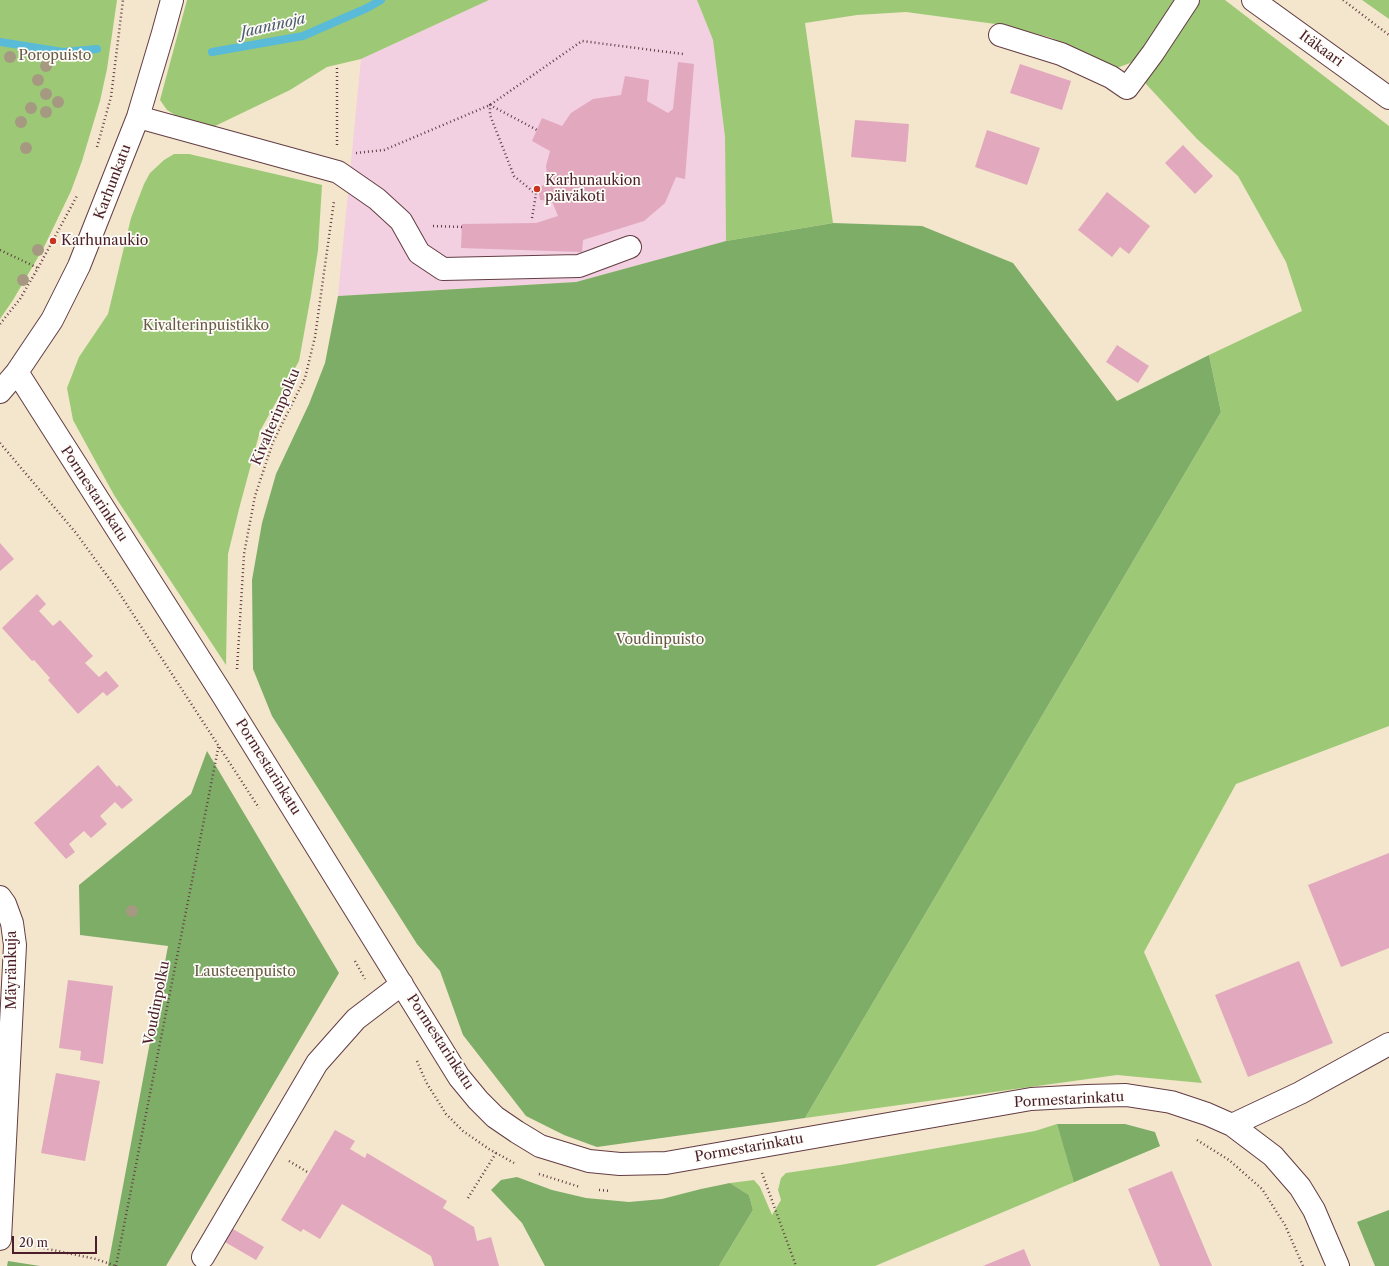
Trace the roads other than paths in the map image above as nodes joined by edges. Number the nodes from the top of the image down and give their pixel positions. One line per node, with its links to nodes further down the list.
1 (172, 0): 6 (street, Karhunkatu)
2 (1188, 0): 4 (street)
3 (1253, 0): 5 (street, Itäkaari)
4 (1000, 35)
5 (1389, 98)
6 (138, 117): 7 (street); 8 (street, Karhunkatu)
7 (630, 247)
8 (16, 372): 9 (street, Karhunkatu); 11 (street, Pormestarinkatu)
9 (0, 392)
10 (0, 897): 14 (street, Mäyränkuja)
11 (402, 984): 13 (street, Pormestarinkatu); 15 (street)
12 (1389, 1044): 13 (street)
13 (1232, 1125): 16 (street, Pormestarinkatu)
14 (0, 1239)
15 (203, 1257)
16 (1338, 1266)

